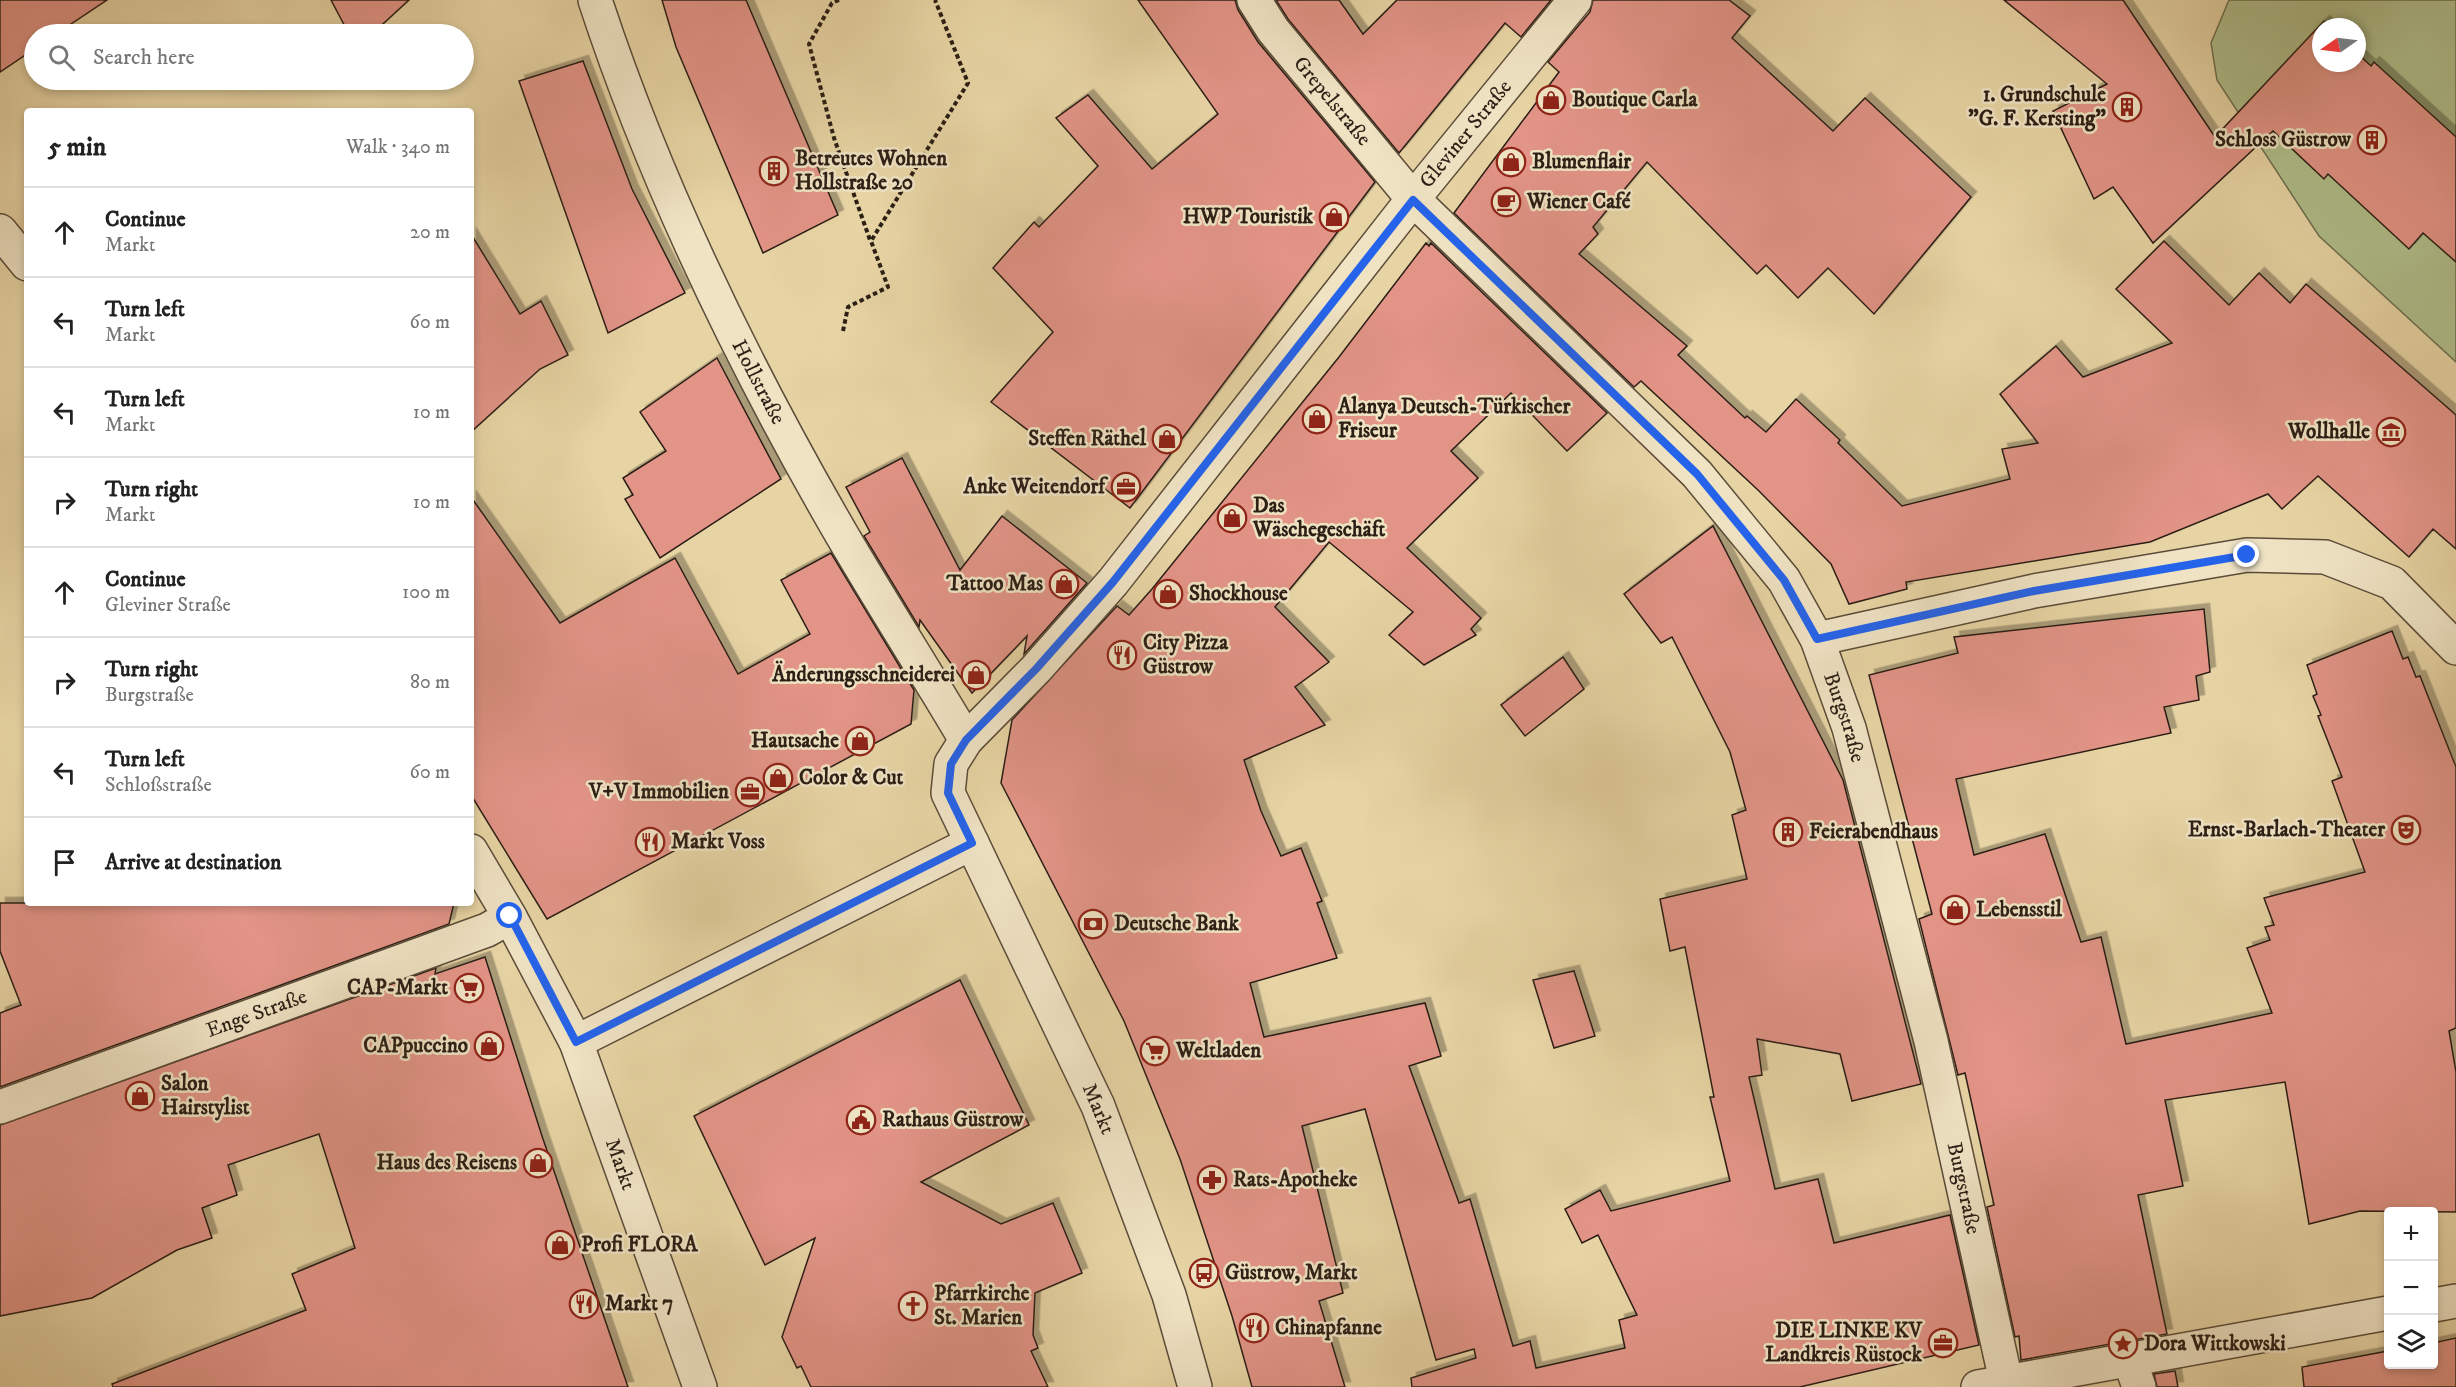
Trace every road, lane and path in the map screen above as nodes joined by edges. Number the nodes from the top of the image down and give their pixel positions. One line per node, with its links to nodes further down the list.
1 (595, 0): 13 (street, Hollstraße)
2 (840, 0): 8 (path)
3 (935, 0): 8 (path)
4 (1254, 0): 6 (street, Grepelstraße)
5 (1575, 0): 6 (street, Gleviner Straße)
6 (1413, 200): 11 (street, Burgstraße); 13 (street, Gleviner Straße)
7 (0, 231): 9 (street)
8 (871, 241): 10 (path)
9 (24, 260)
10 (843, 331)
11 (1817, 639): 12 (street); 23 (street, Burgstraße)
12 (2456, 648)
13 (966, 740): 14 (street, Markt)
14 (972, 843): 17 (street); 25 (street, Markt)
15 (474, 856): 16 (street, Markt)
16 (510, 916): 17 (street, Markt); 18 (street, Enge Straße)
17 (576, 1042): 24 (street, Markt)
18 (0, 1107)
19 (2456, 1301): 20 (street)
20 (2438, 1304)
21 (2384, 1314): 22 (street)
22 (2134, 1373): 23 (street)
23 (1992, 1384)
24 (700, 1387)
25 (1195, 1387)

